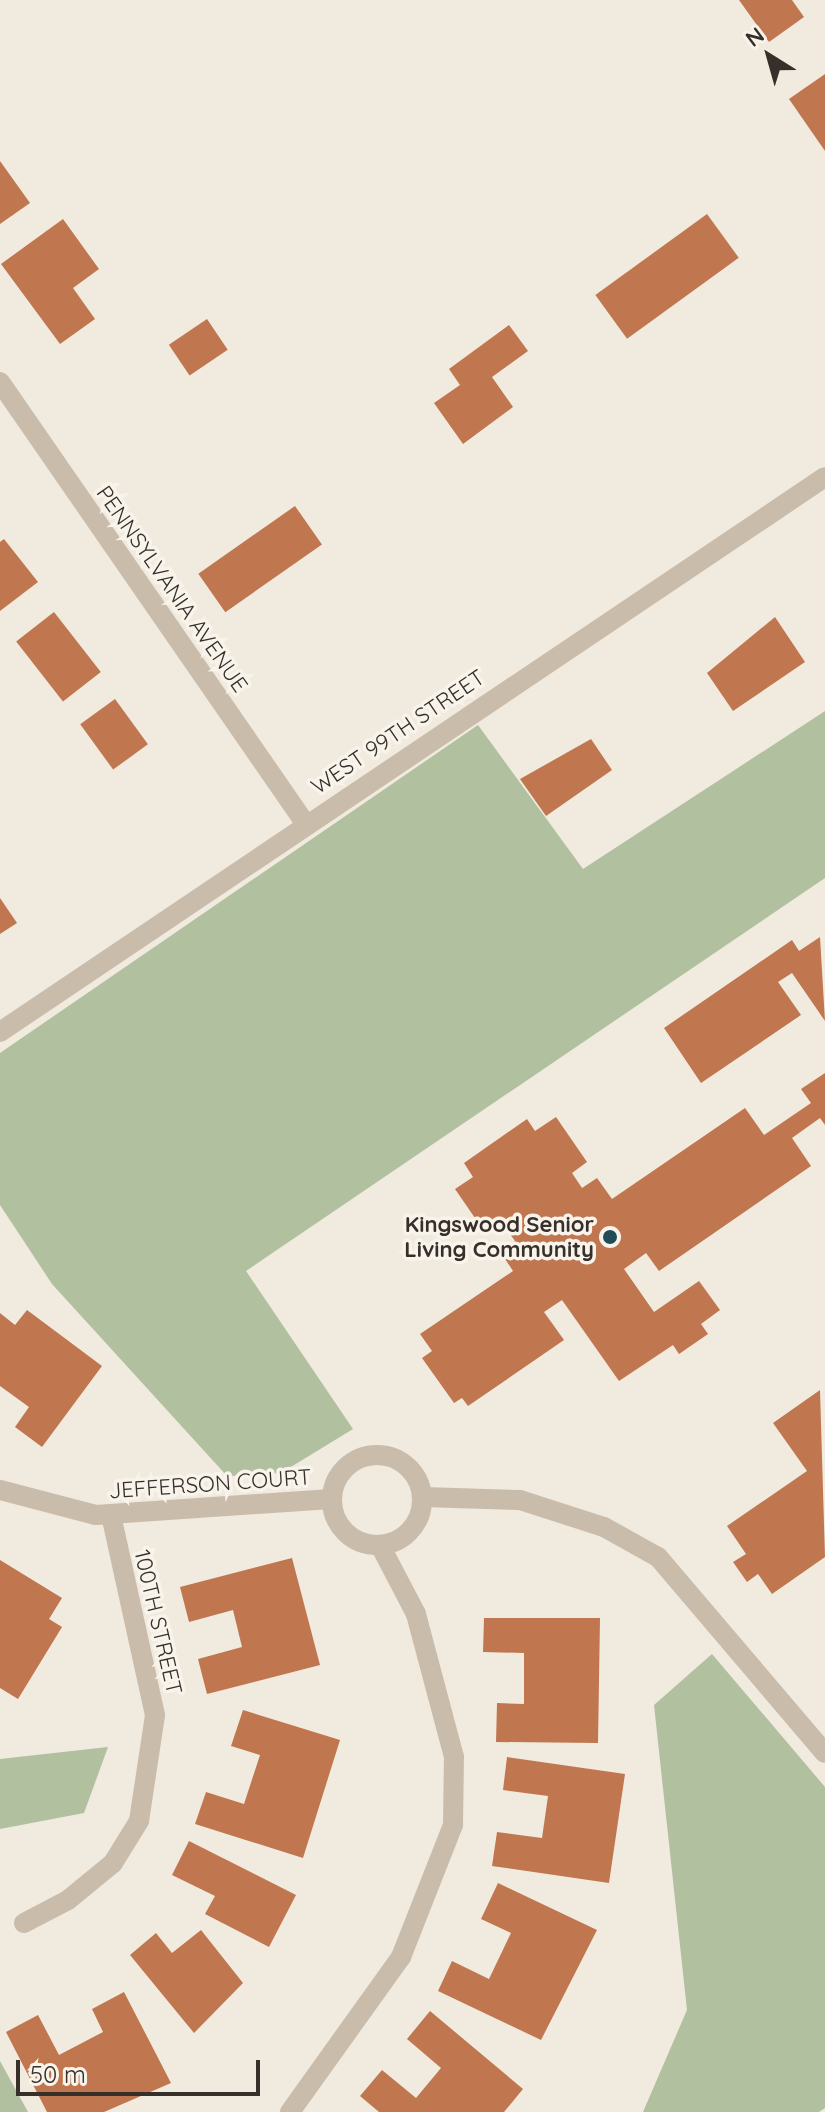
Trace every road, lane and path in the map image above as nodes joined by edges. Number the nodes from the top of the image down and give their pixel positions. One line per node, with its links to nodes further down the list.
1 (0, 382): 3 (street, PENNSYLVANIA AVENUE)
2 (825, 477): 3 (street, WEST 99TH STREET)
3 (305, 823): 4 (street, WEST 99TH STREET)
4 (0, 1032)
5 (0, 1490): 8 (street, JEFFERSON COURT)
6 (423, 1497): 7 (street); 9 (street); 10 (street)
7 (331, 1499): 8 (street, JEFFERSON COURT); 9 (street)
8 (111, 1515): 11 (street, 100TH STREET)
9 (380, 1545): 12 (street)
10 (825, 1753)
11 (24, 1923)
12 (290, 2112)

